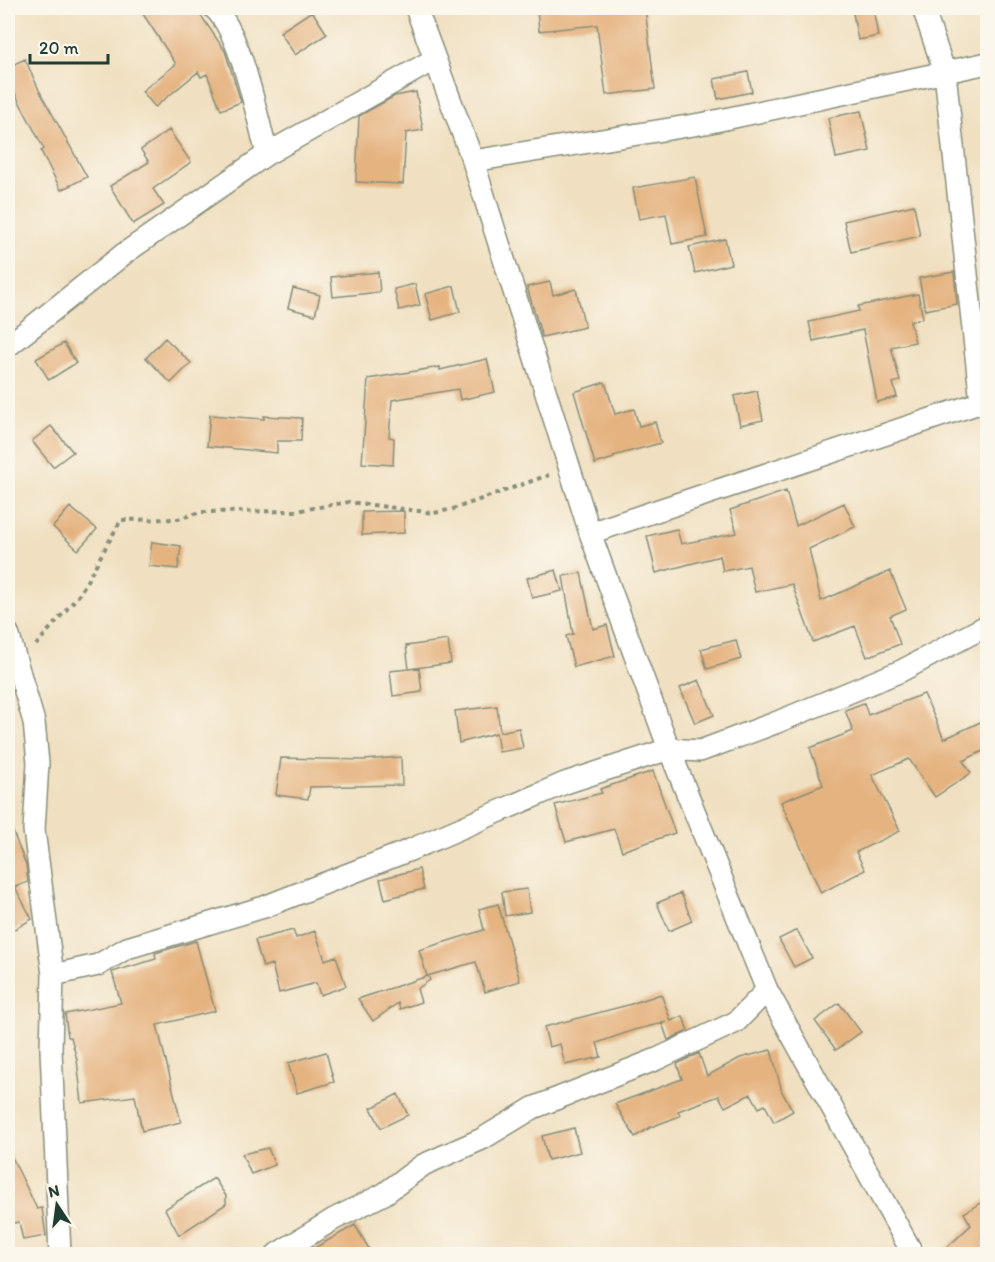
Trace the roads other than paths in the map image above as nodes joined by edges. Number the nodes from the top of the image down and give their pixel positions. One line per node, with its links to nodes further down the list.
1 (214, 8): 7 (street)
2 (416, 8): 4 (street)
3 (923, 8): 6 (street)
4 (435, 59): 7 (street); 8 (street)
5 (987, 63): 6 (street)
6 (945, 73): 8 (street); 10 (street)
7 (267, 154): 9 (street)
8 (473, 161): 11 (street)
9 (8, 346)
10 (984, 401): 11 (street)
11 (590, 533): 14 (street)
12 (987, 625): 14 (street)
13 (8, 633): 15 (street)
14 (669, 750): 15 (street); 16 (street)
15 (53, 975): 17 (street)
16 (767, 990): 18 (street); 19 (street)
17 (60, 1254)
18 (277, 1254)
19 (913, 1254)

